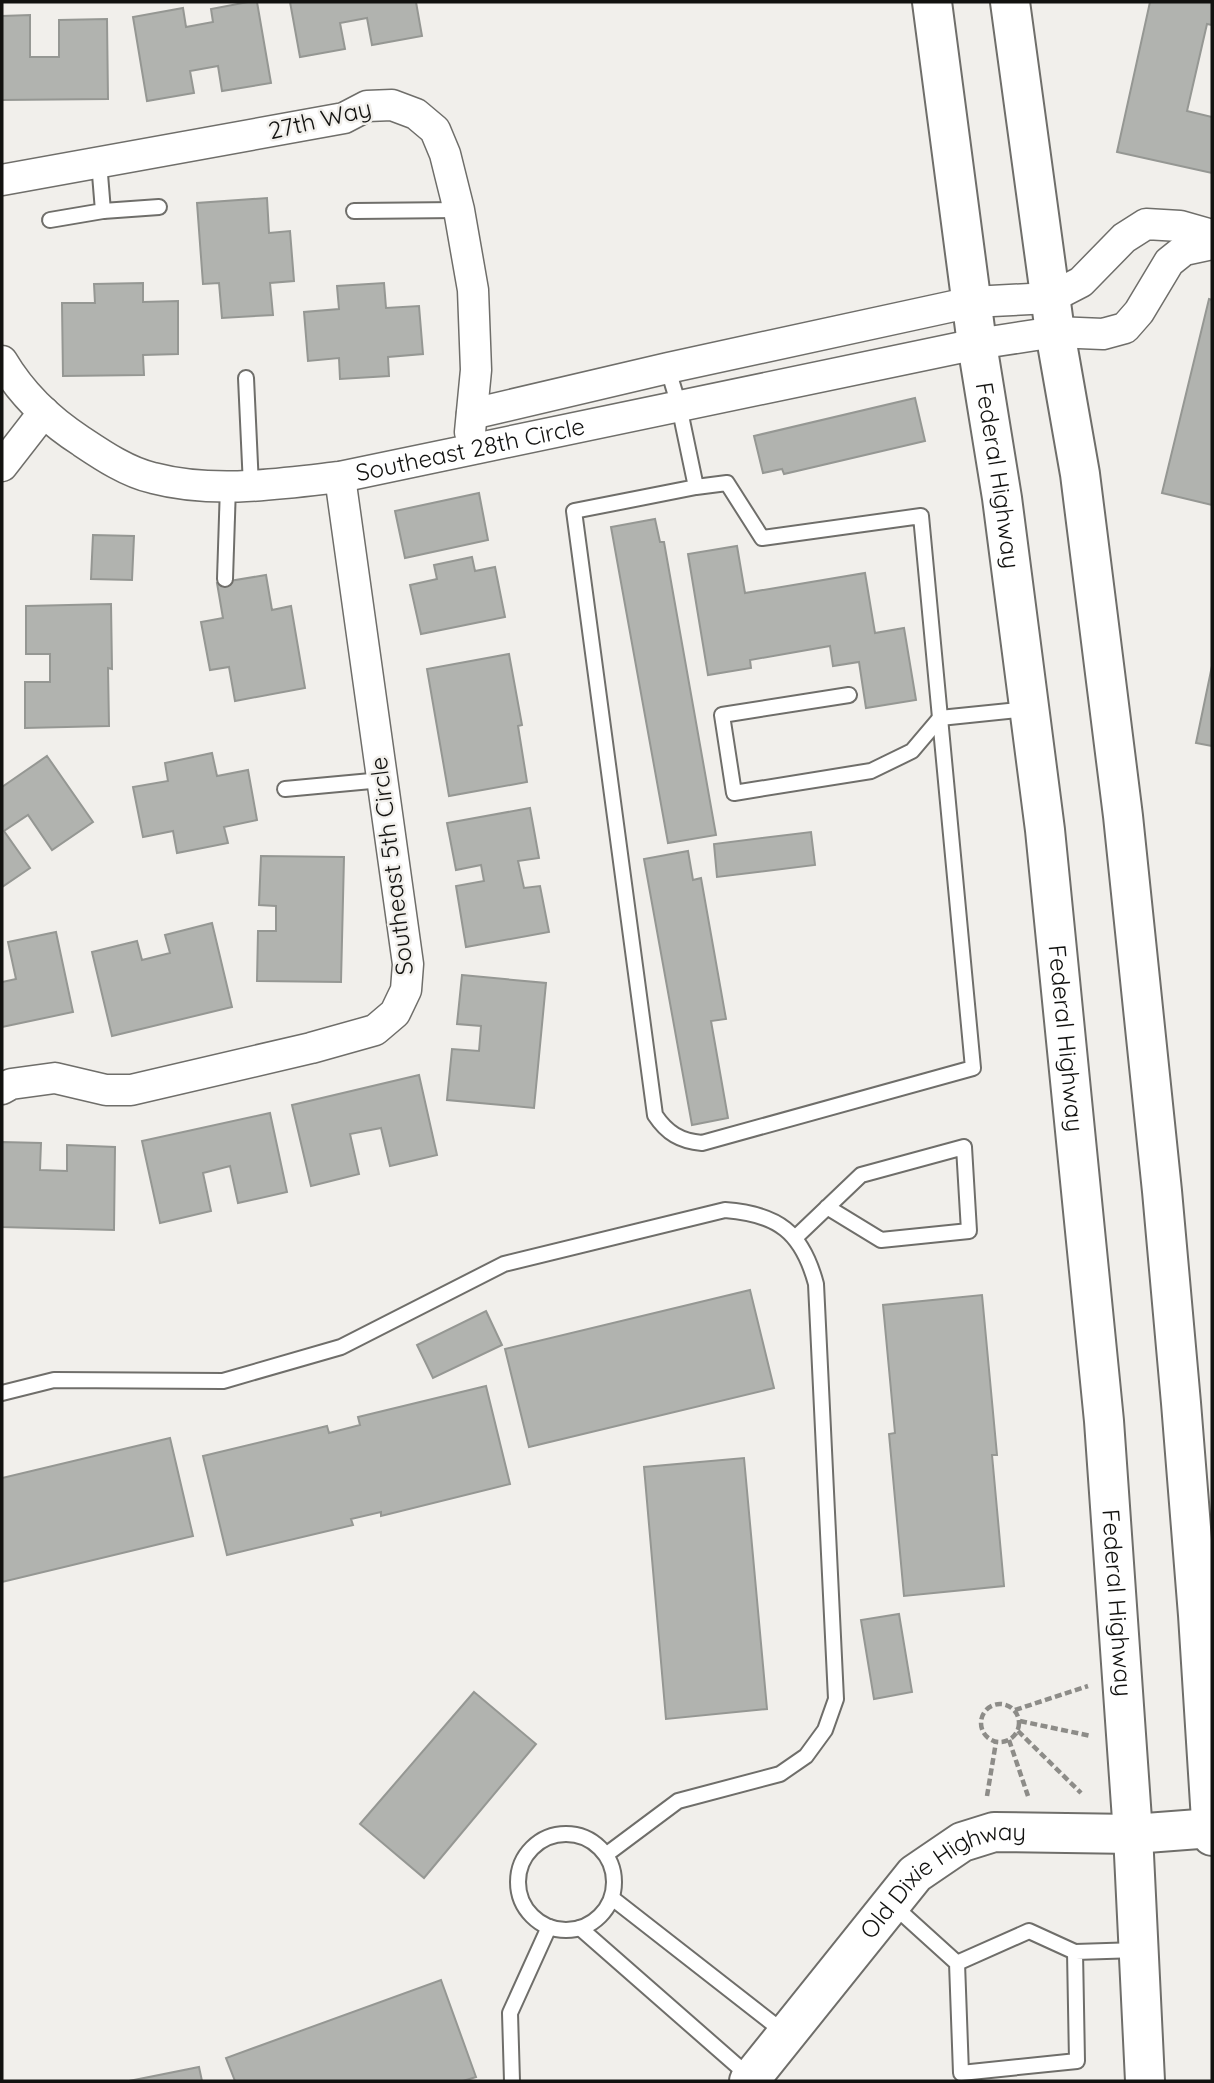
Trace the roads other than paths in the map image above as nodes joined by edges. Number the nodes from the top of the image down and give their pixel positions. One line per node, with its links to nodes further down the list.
1 (932, 2): 12 (main road, Federal Highway)
2 (1010, 2): 13 (main road)
3 (99, 162): 4 (street, 27th Way); 6 (street, 27th Way); 7 (lane)
4 (2, 180)
5 (159, 207): 7 (lane)
6 (459, 210): 8 (lane); 20 (street, 27th Way)
7 (103, 211): 9 (lane)
8 (354, 211)
9 (50, 220)
10 (1212, 235): 13 (street)
11 (1212, 244): 13 (street)
12 (972, 302): 13 (street, Southeast 28th Circle); 14 (main road, Federal Highway); 16 (street, Southeast 28th Circle)
13 (1053, 315): 14 (street, Southeast 28th Circle); 36 (main road)
14 (977, 344): 18 (street, Southeast 28th Circle); 28 (main road, Federal Highway)
15 (2, 362): 19 (street, Southeast 28th Circle)
16 (666, 362): 18 (lane); 20 (street, Southeast 28th Circle)
17 (246, 378): 24 (lane)
18 (678, 406): 21 (street, Southeast 28th Circle); 25 (lane)
19 (44, 412): 22 (street); 24 (street, Southeast 28th Circle)
20 (472, 414): 21 (street, 27th Way)
21 (469, 450): 23 (street, Southeast 28th Circle)
22 (2, 466)
23 (340, 477): 24 (street, Southeast 28th Circle); 30 (street, Southeast 5th Circle)
24 (240, 486): 26 (lane)
25 (696, 488): 29 (lane); 29 (lane)
26 (225, 579)
27 (849, 695): 29 (lane)
28 (1030, 708): 29 (lane); 37 (main road, Federal Highway)
29 (940, 718)
30 (382, 780): 31 (lane); 32 (street, Southeast 5th Circle)
31 (285, 789)
32 (2, 1089)
33 (827, 1207): 33 (lane); 34 (lane)
34 (796, 1238): 35 (lane); 39 (lane)
35 (2, 1393)
36 (1212, 1828): 37 (main road, Old Dixie Highway); 38 (main road)
37 (1133, 1834): 41 (main road, Old Dixie Highway); 44 (main road, Federal Highway)
38 (1212, 1836)
39 (607, 1854): 40 (lane); 42 (lane)
40 (612, 1898): 43 (lane); 47 (lane)
41 (891, 1904): 46 (lane); 47 (main road, Old Dixie Highway)
42 (549, 1927): 43 (lane); 49 (lane)
43 (580, 1928): 48 (lane)
44 (1139, 1950): 45 (lane); 50 (main road, Federal Highway)
45 (1076, 1952): 46 (lane); 46 (lane)
46 (957, 1963)
47 (786, 2034): 48 (main road, Old Dixie Highway)
48 (750, 2080)
49 (512, 2081)
50 (1145, 2081)

